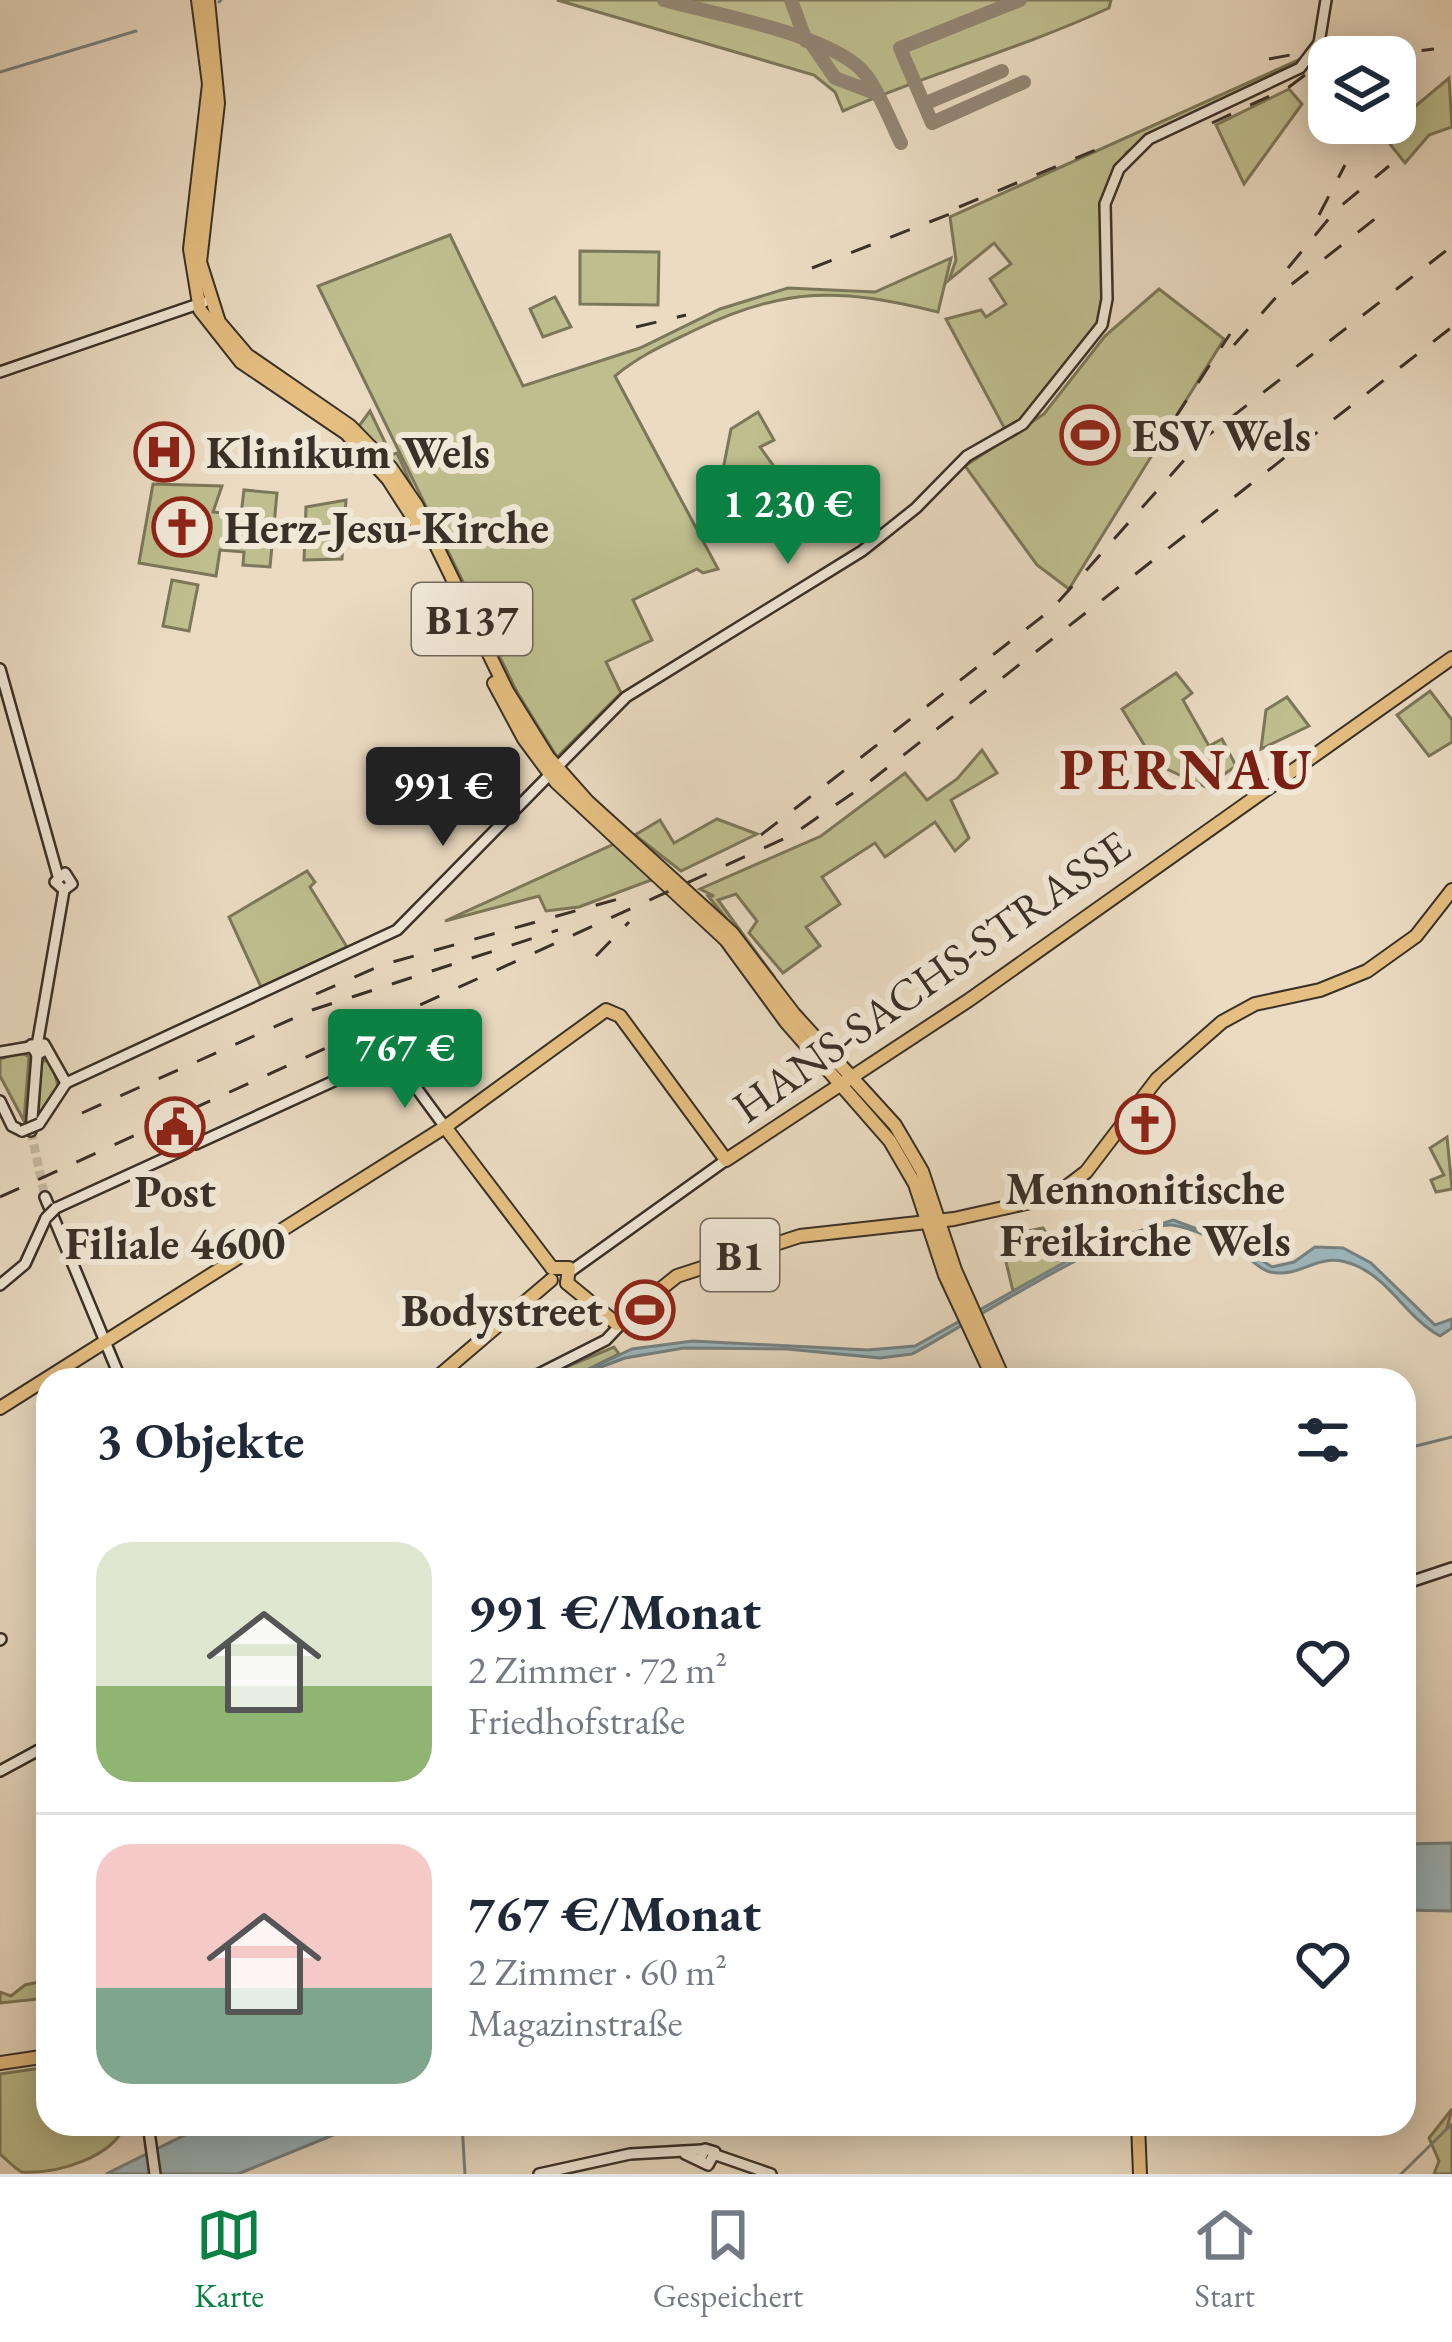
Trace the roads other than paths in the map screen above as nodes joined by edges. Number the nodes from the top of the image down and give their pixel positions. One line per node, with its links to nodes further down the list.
1 (198, 0): 4 (main road)
2 (208, 0): 4 (main road)
3 (1326, 0): 8 (street)
4 (204, 305): 5 (street); 8 (main road, B137)
5 (0, 372)
6 (1452, 658): 13 (main road, HANS-SACHS-STRASSE)
7 (0, 669): 10 (street)
8 (553, 770): 12 (main road, B137); 13 (main road, B137); 14 (street)
9 (1452, 890): 21 (main road, B1)
10 (37, 1048): 11 (street); 14 (street); 18 (street)
11 (0, 1052)
12 (828, 1070): 13 (main road, B137); 15 (main road)
13 (847, 1081): 15 (main road, HANS-SACHS-STRASSE); 21 (main road, B137)
14 (66, 1083): 18 (street)
15 (822, 1098): 19 (main road, HANS-SACHS-STRASSE)
16 (0, 1101): 18 (street)
17 (446, 1120): 19 (main road); 22 (main road); 24 (street, bridge); 27 (main road)
18 (31, 1128)
19 (726, 1160): 23 (street, HANS-SACHS-STRASSE)
20 (44, 1197): 27 (street)
21 (935, 1221): 25 (main road); 26 (main road, B1)
22 (551, 1274): 23 (main road); 30 (main road)
23 (569, 1277): 26 (main road)
24 (0, 1285)
25 (970, 1316): 32 (main road); 33 (main road)
26 (617, 1323): 31 (street)
27 (107, 1341): 28 (main road); 29 (street)
28 (62, 1368)
29 (117, 1368)
30 (447, 1368)
31 (551, 1368)
32 (990, 1368)
33 (998, 1368)
34 (36, 1385): 35 (main road)
35 (0, 1408)
36 (1452, 1568): 37 (street)
37 (1416, 1580)
38 (36, 1752): 39 (street)
39 (0, 1771)
40 (36, 2058): 41 (main road)
41 (0, 2063)
42 (149, 2136): 44 (street)
43 (1142, 2136): 47 (main road)
44 (155, 2174)
45 (539, 2174): 46 (street)
46 (771, 2174)
47 (1144, 2174)

